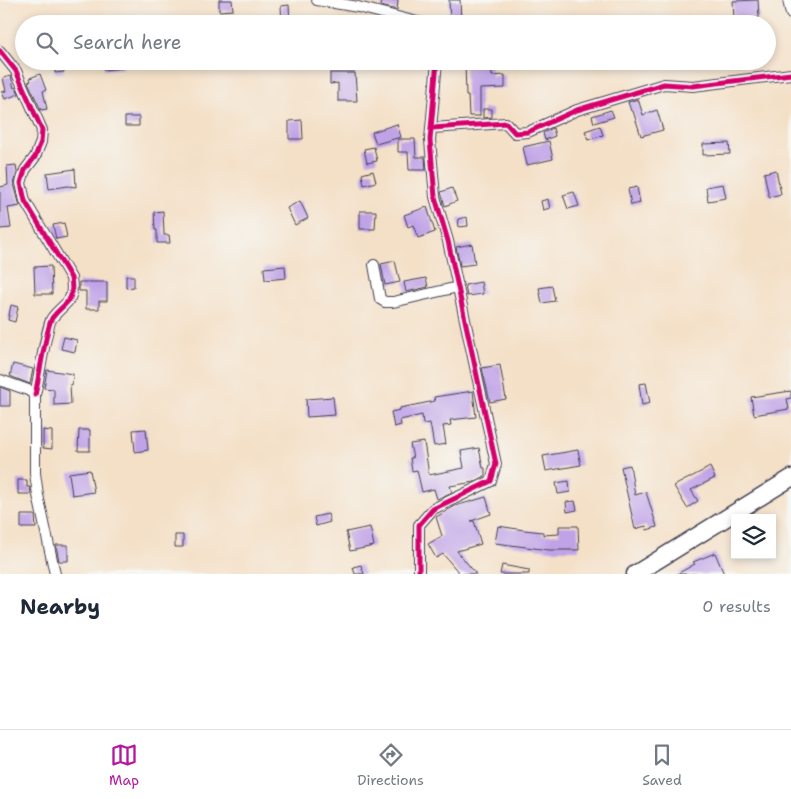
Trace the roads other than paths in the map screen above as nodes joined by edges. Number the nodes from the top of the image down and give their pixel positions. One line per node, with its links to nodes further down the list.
1 (317, 0): 3 (street)
2 (788, 0): 4 (street)
3 (358, 4): 5 (street)
4 (791, 14)
5 (395, 15)
6 (0, 51): 8 (street)
7 (15, 70): 15 (street)
8 (15, 70)
9 (437, 70): 11 (street)
10 (791, 74): 11 (street)
11 (432, 128): 13 (street)
12 (374, 265): 13 (street)
13 (458, 287): 18 (street)
14 (0, 380): 15 (street)
15 (35, 395): 17 (street)
16 (791, 478): 19 (highway)
17 (56, 574)
18 (419, 574)
19 (635, 574)

